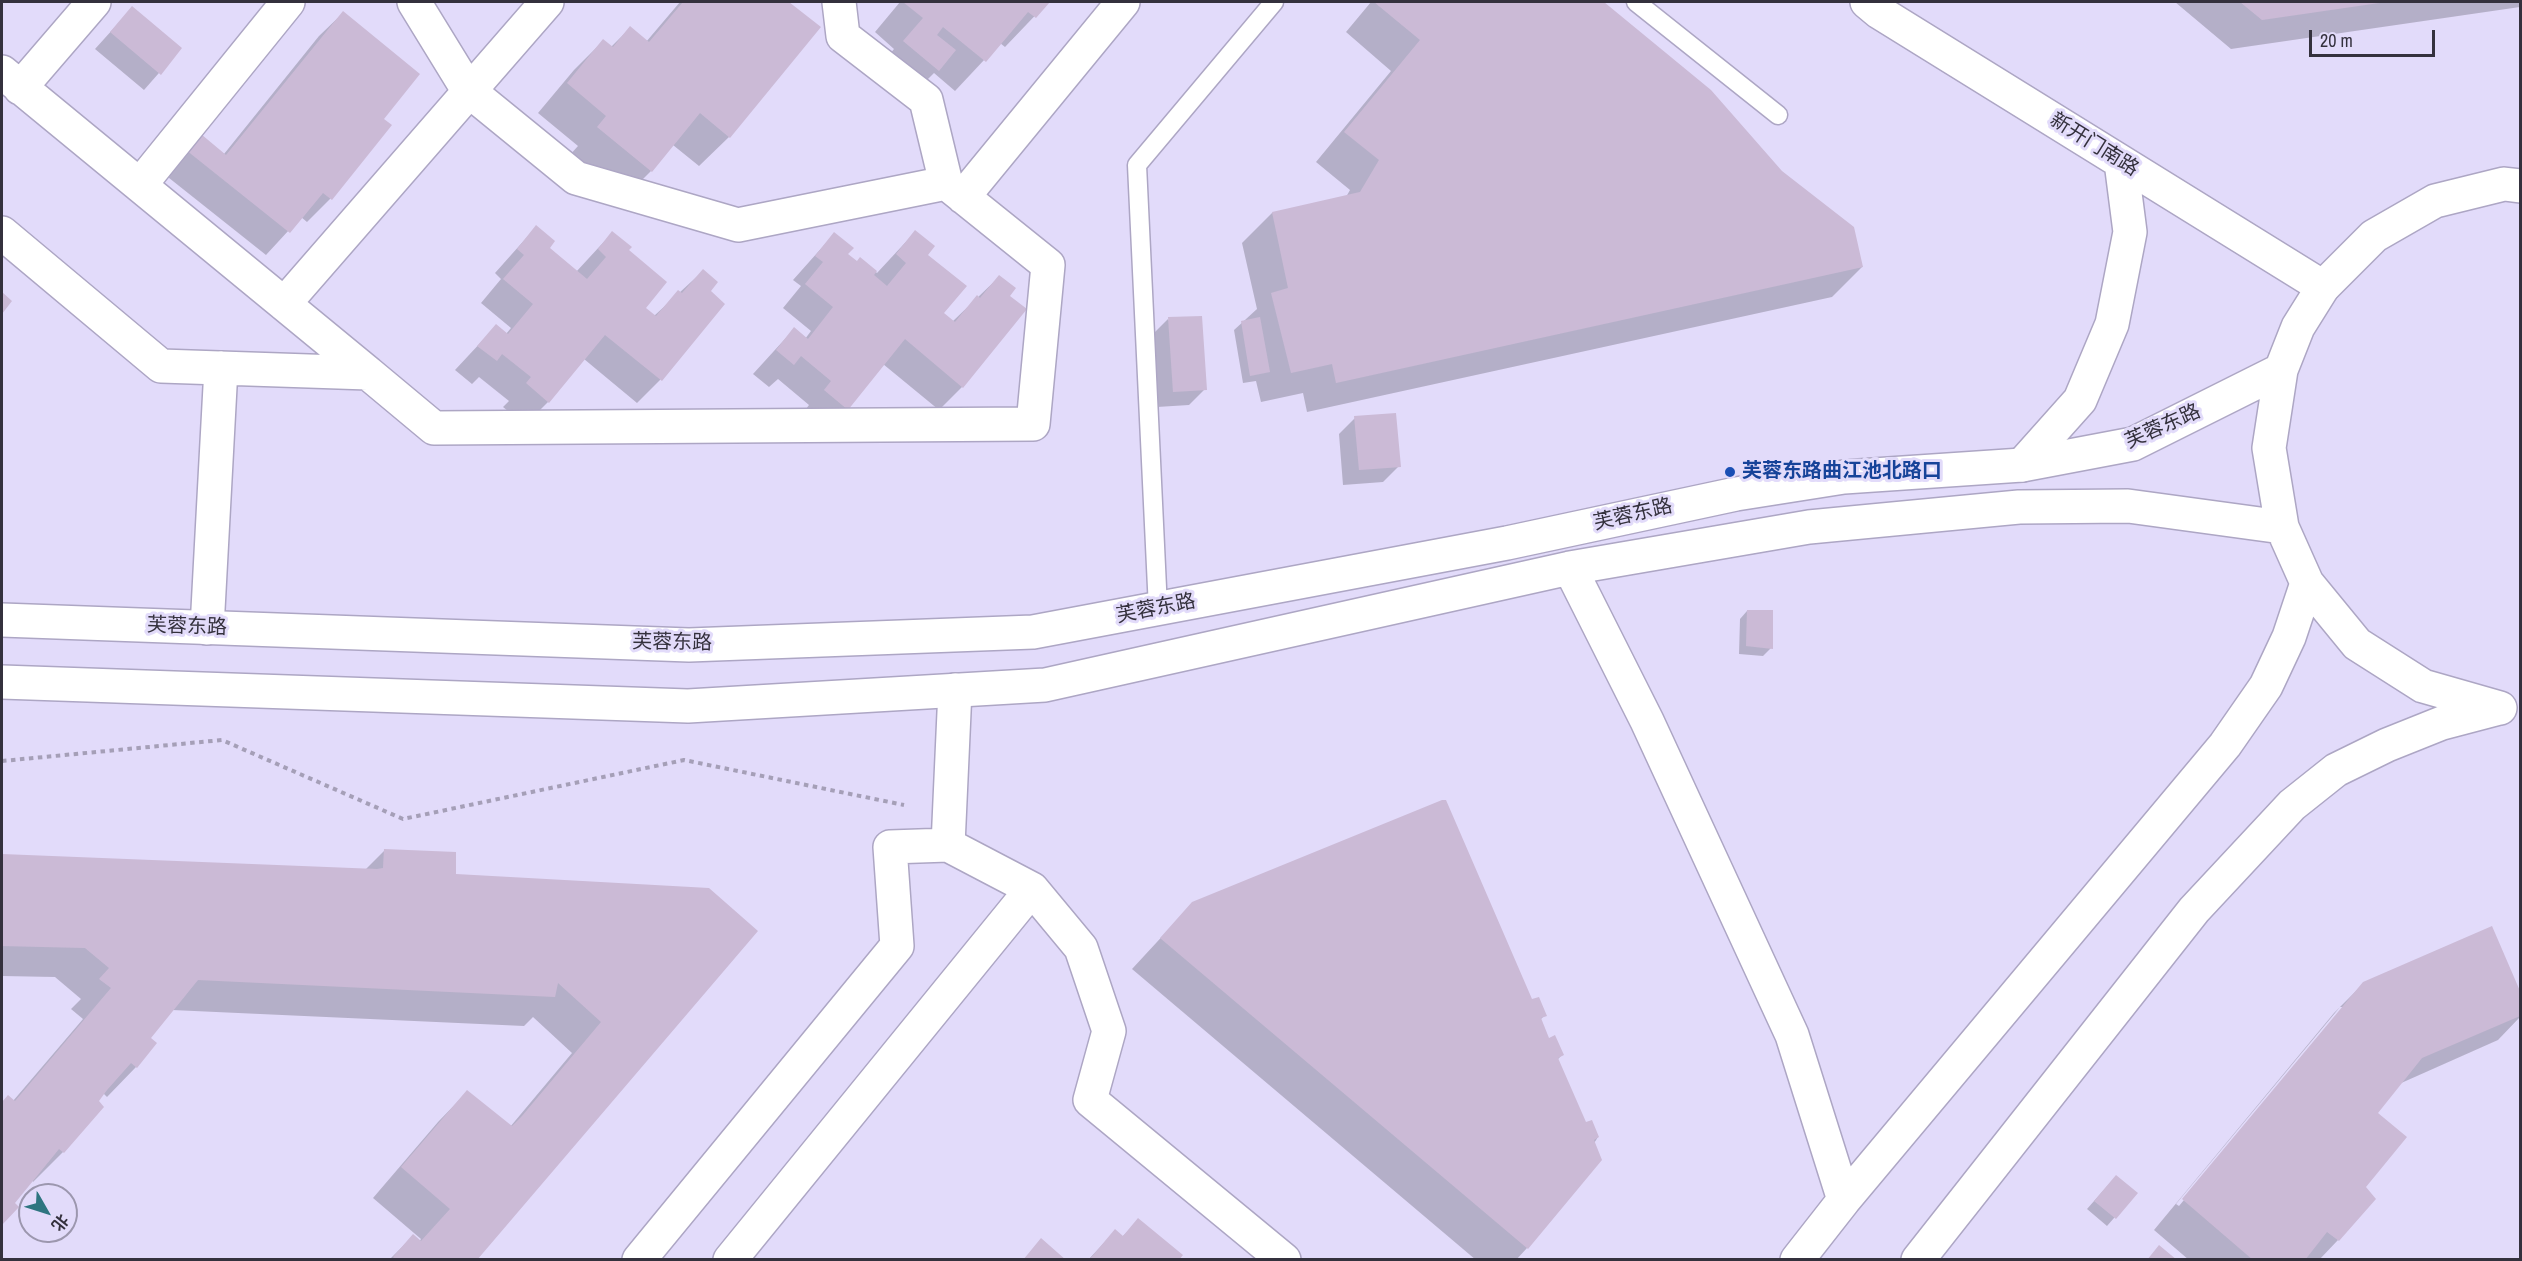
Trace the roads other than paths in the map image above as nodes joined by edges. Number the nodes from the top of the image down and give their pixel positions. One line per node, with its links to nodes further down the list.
1 (94, 2): 10 (main road)
2 (288, 2): 14 (main road)
3 (414, 2): 11 (main road)
4 (547, 2): 11 (main road)
5 (839, 2): 16 (main road)
6 (1123, 2): 16 (main road)
7 (1274, 2): 27 (lane)
8 (1636, 2): 12 (lane)
9 (1867, 2): 13 (main road, 新开门南路)
10 (11, 80): 14 (main road)
11 (468, 90): 16 (main road); 19 (main road)
12 (1778, 115)
13 (2121, 162): 18 (main road, 新开门南路); 23 (main road)
14 (140, 185): 19 (main road)
15 (2520, 186): 18 (main road)
16 (955, 190): 22 (main road)
17 (2, 233): 20 (main road)
18 (2323, 287): 21 (main road)
19 (284, 304): 22 (main road)
20 (221, 368): 22 (main road); 29 (main road)
21 (2281, 370): 23 (main road, 芙蓉东路); 24 (main road)
22 (368, 373)
23 (2022, 465): 27 (main road, 芙蓉东路)
24 (2282, 527): 25 (main road, 芙蓉东路); 26 (main road)
25 (1570, 568): 31 (main road, 芙蓉东路); 35 (main road)
26 (2307, 583): 32 (main road); 35 (main road)
27 (1158, 609): 29 (main road, 芙蓉东路)
28 (2, 620): 29 (main road, 芙蓉东路)
29 (207, 628)
30 (2, 682): 31 (main road, 芙蓉东路)
31 (955, 690): 33 (main road)
32 (2510, 707): 40 (main road)
33 (948, 830): 34 (main road); 36 (main road)
34 (1032, 889): 37 (main road); 38 (main road)
35 (1844, 1200): 39 (main road)
36 (639, 1260)
37 (730, 1260)
38 (1284, 1260)
39 (1797, 1260)
40 (1918, 1260)

